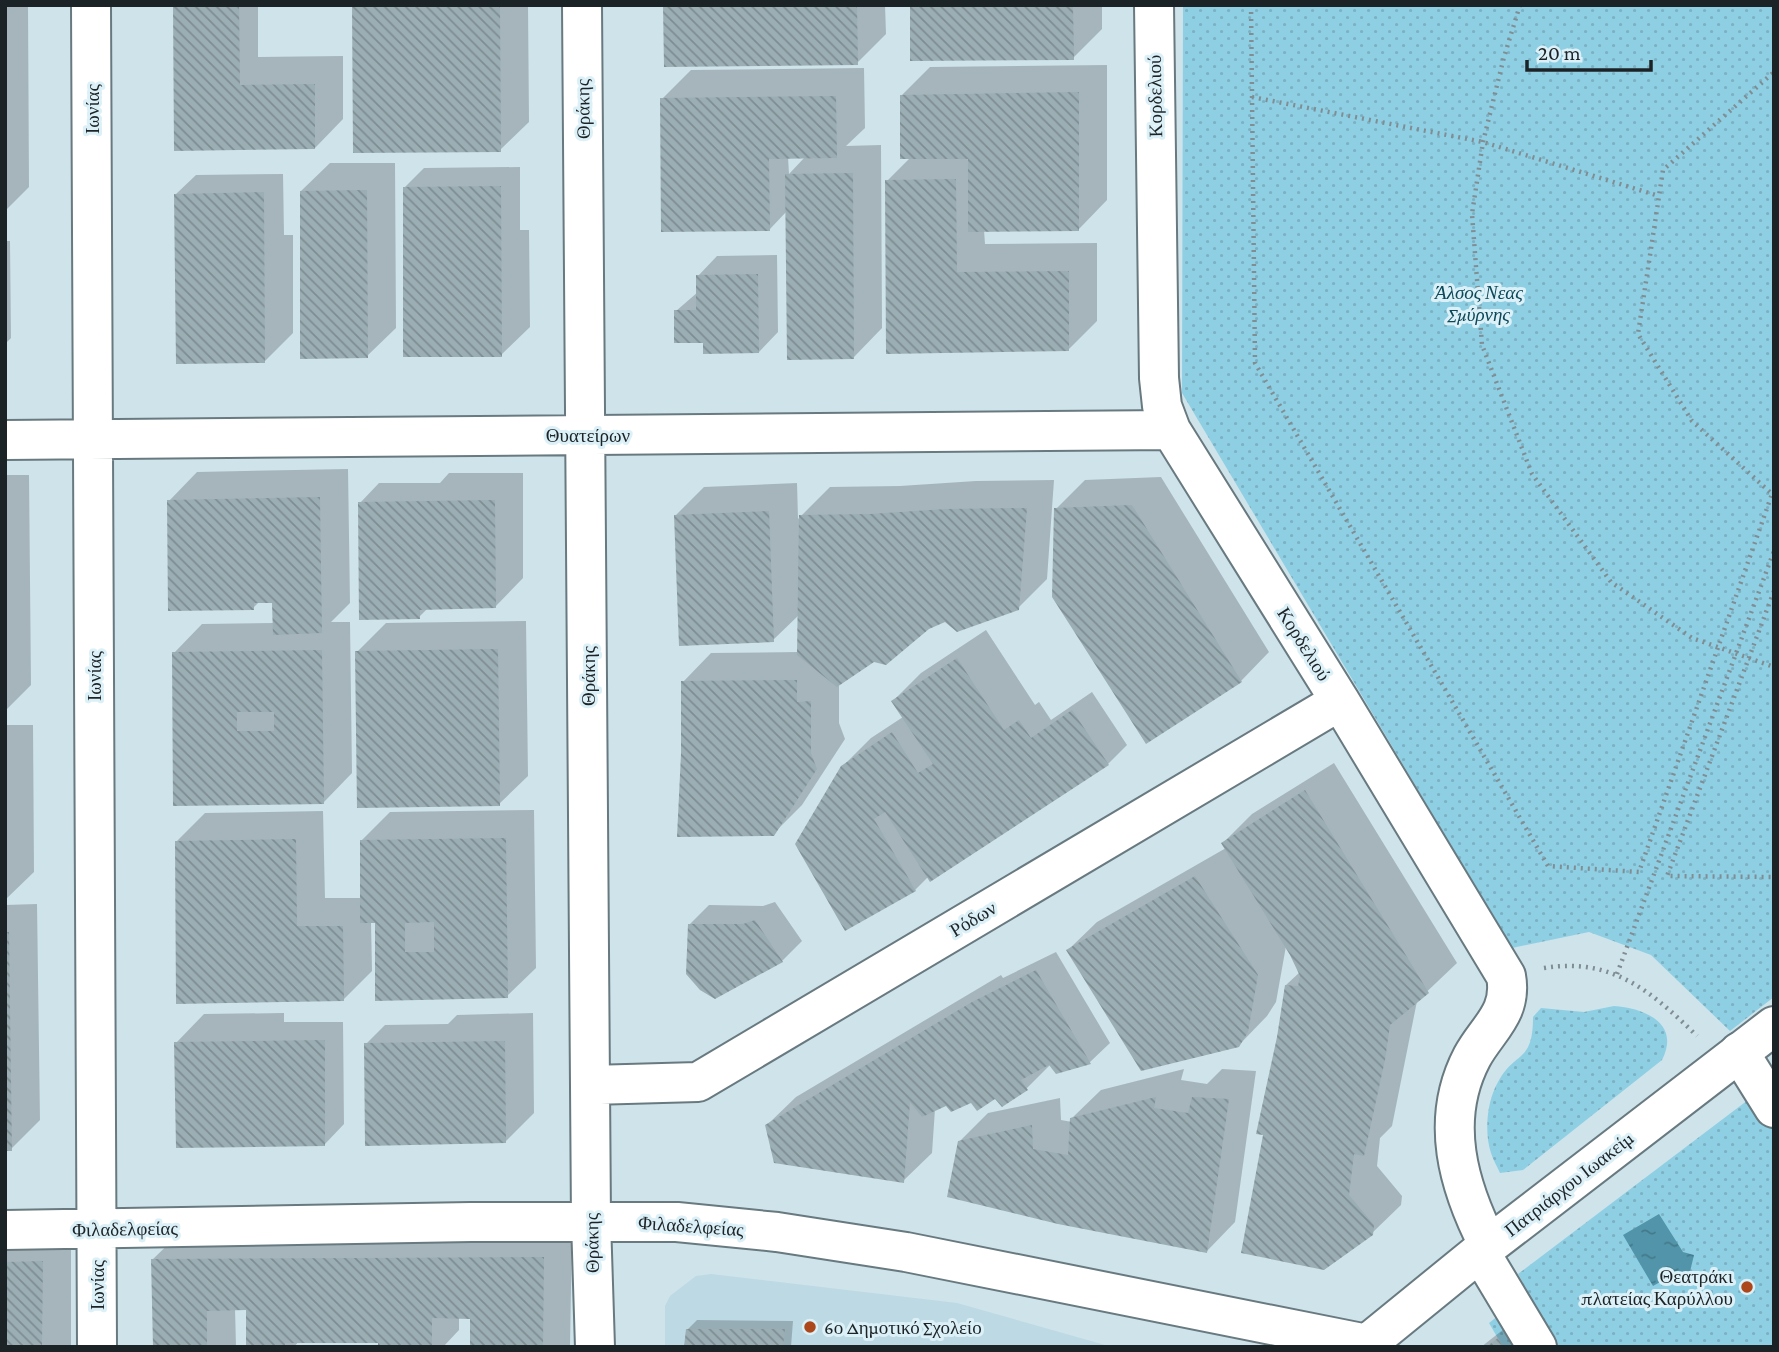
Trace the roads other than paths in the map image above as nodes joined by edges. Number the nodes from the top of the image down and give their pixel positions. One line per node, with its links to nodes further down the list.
1 (91, 5): 6 (street, Ιωνίας)
2 (582, 5): 5 (street, Θράκης)
3 (1154, 5): 4 (street, Κορδελιού)
4 (1171, 430): 5 (street, Θυατείρων); 8 (street, Κορδελιού)
5 (587, 435): 6 (street, Θυατείρων); 11 (street, Θράκης)
6 (93, 439): 7 (street, Θυατείρων); 15 (street, Ιωνίας)
7 (5, 440)
8 (1340, 701): 11 (street, Ρόδων); 16 (street, Κορδελιού)
9 (1774, 1026): 10 (street, Πατριάρχου Ιωακείμ)
10 (1733, 1058): 12 (street); 16 (street, Πατριάρχου Ιωακείμ)
11 (591, 1086): 13 (street, Θράκης)
12 (1774, 1108)
13 (591, 1222): 15 (street, Φιλαδελφείας); 17 (street, Φιλαδελφείας); 19 (street, Θράκης)
14 (5, 1230): 15 (street, Φιλαδελφείας)
15 (97, 1230): 18 (street, Ιωνίας)
16 (1485, 1249): 17 (street, Πατριάρχου Ιωακείμ); 20 (street)
17 (1365, 1345)
18 (97, 1347)
19 (595, 1347)
20 (1537, 1347)

